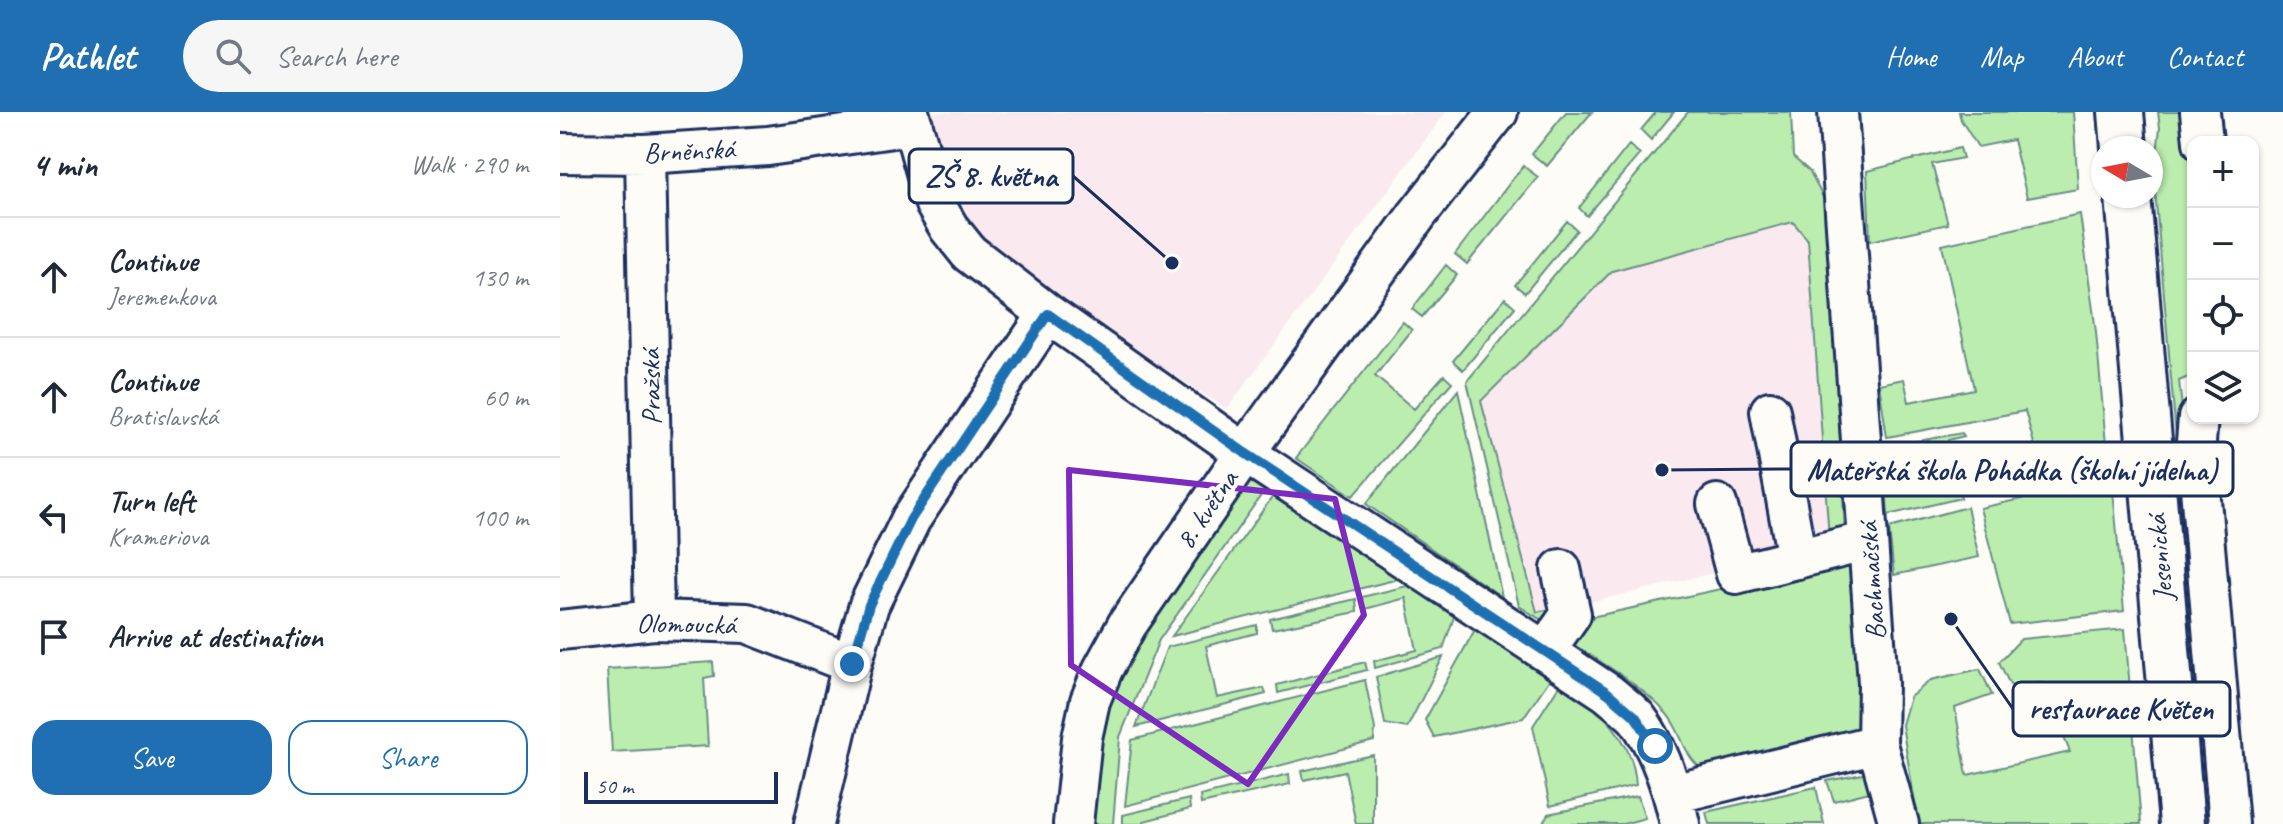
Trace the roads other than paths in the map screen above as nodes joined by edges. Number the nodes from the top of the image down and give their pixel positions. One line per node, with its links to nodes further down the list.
1 (1498, 112): 14 (street, 8. května)
2 (1838, 112): 16 (street, Bachmačská)
3 (2121, 112): 6 (main road)
4 (2200, 112): 7 (street)
5 (911, 119): 9 (street, Brněnská); 11 (street)
6 (2123, 136)
7 (2202, 136)
8 (560, 153): 9 (street, Brněnská)
9 (645, 154): 19 (street, Pražská)
10 (2129, 208): 28 (main road, Jesenická)
11 (1048, 314): 14 (street); 22 (street)
12 (1770, 411): 17 (street)
13 (2198, 424): 29 (street)
14 (1245, 453): 21 (street); 26 (street, 8. května)
15 (1717, 504): 17 (street)
16 (1868, 541): 17 (street); 23 (street, Bachmačská)
17 (1797, 559)
18 (1561, 569): 21 (street)
19 (654, 620): 20 (street, Olomoucká); 22 (street, Olomoucká)
20 (560, 630)
21 (1545, 651): 24 (street)
22 (852, 664): 25 (street)
23 (1877, 744): 24 (street); 27 (street, Bachmačská)
24 (1676, 809)
25 (814, 824)
26 (1073, 824)
27 (1899, 824)
28 (2182, 824)
29 (2229, 824)

